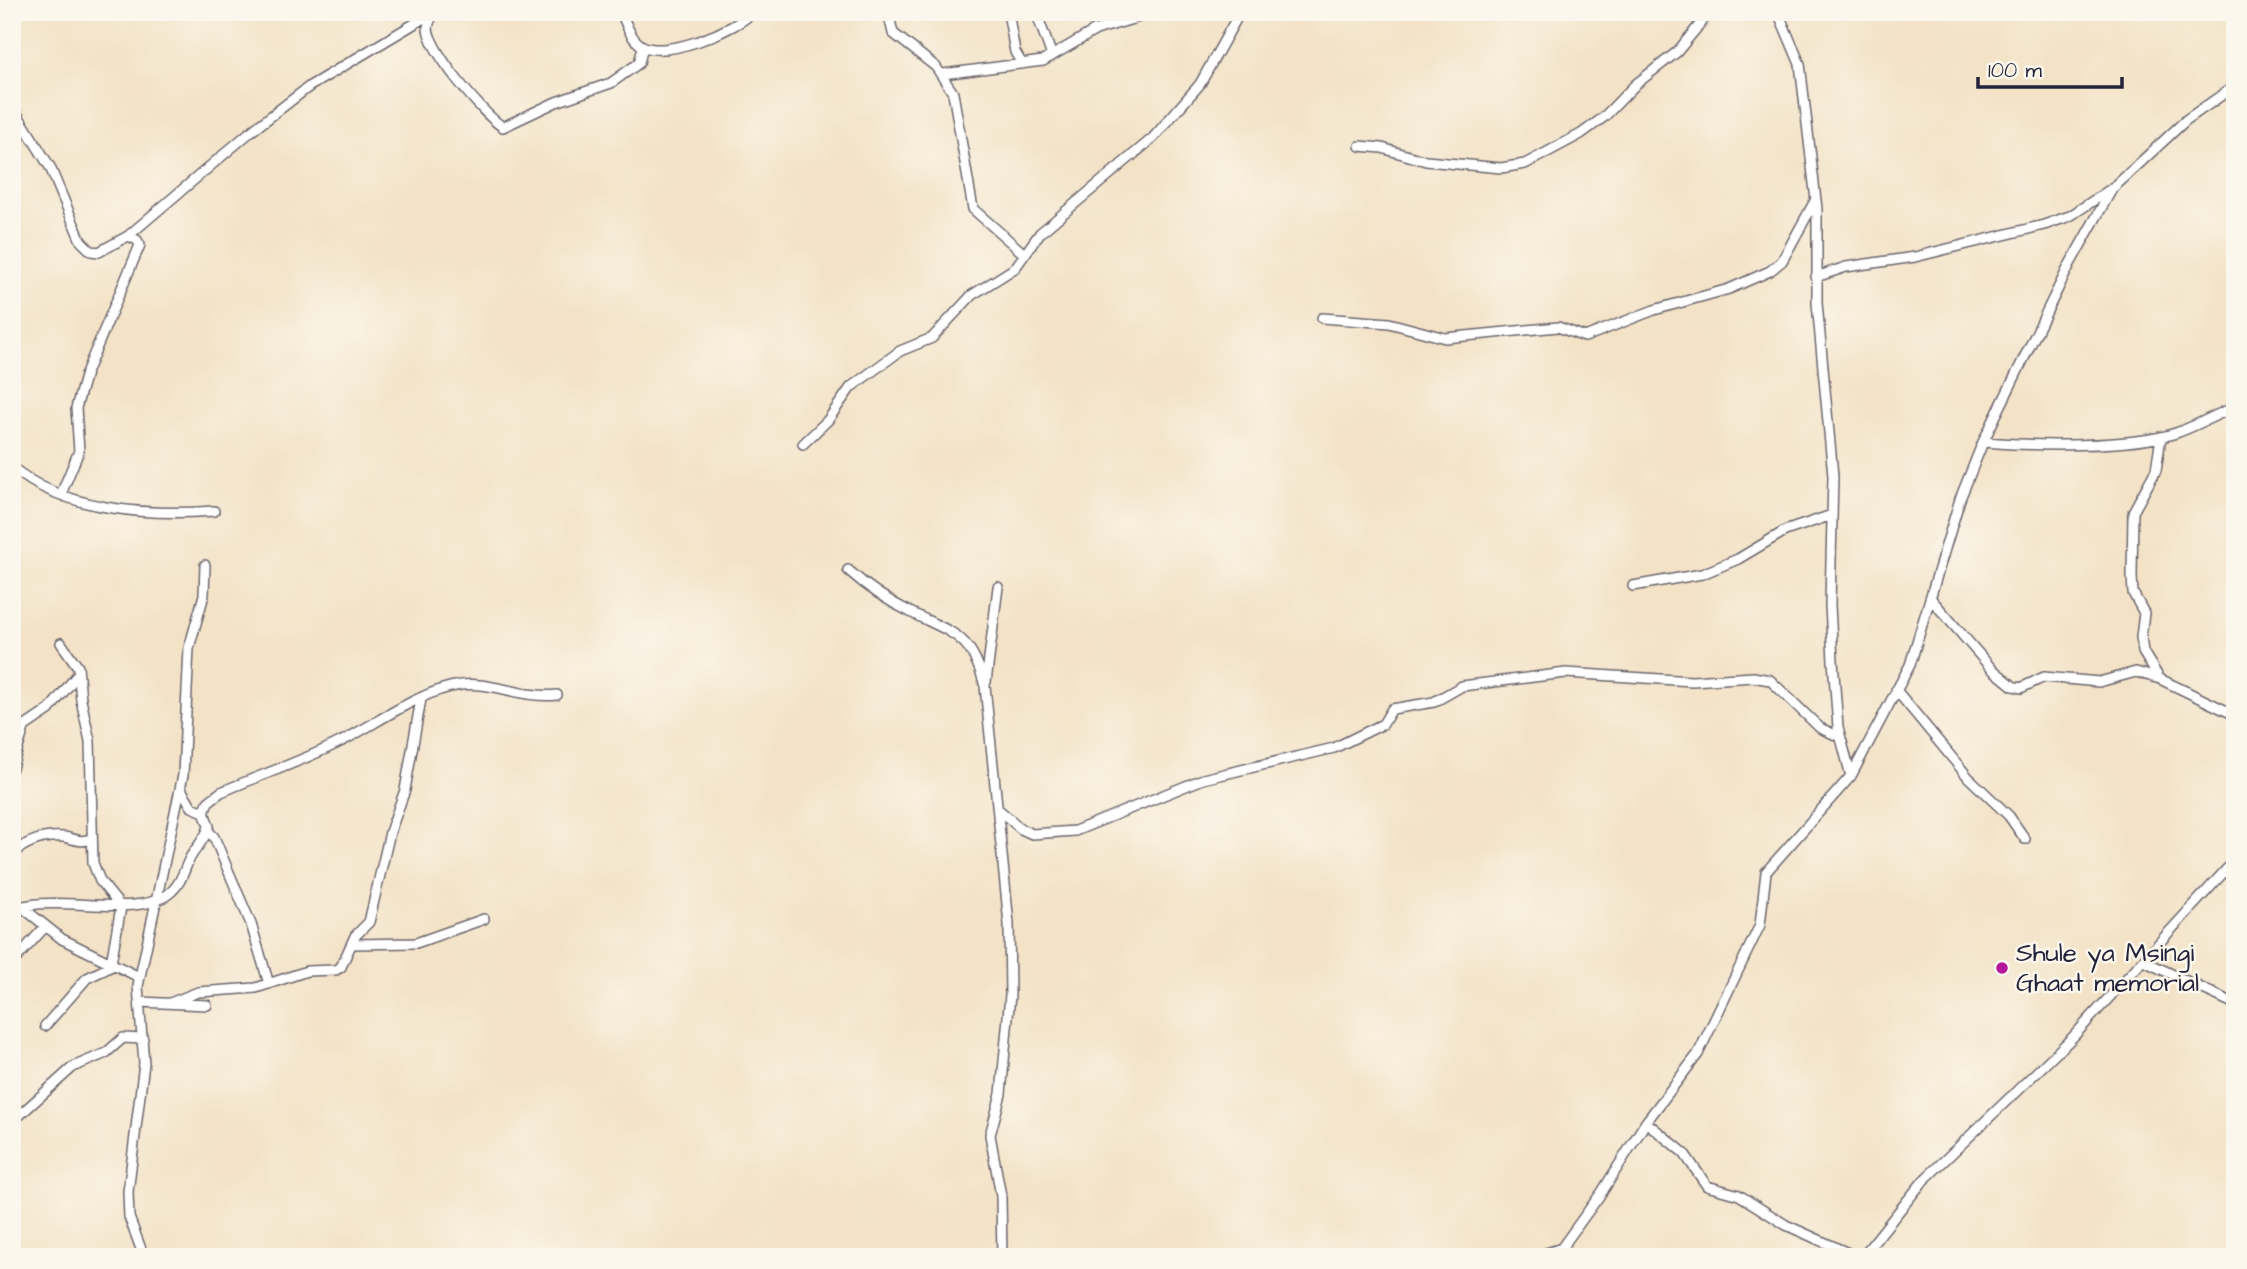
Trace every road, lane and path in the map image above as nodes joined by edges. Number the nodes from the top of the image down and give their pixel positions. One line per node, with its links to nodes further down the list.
1 (434, 12): 11 (street); 20 (street)
2 (753, 12): 11 (street)
3 (1008, 12): 13 (street)
4 (1036, 12): 12 (street)
5 (1156, 12): 12 (street)
6 (1240, 12): 21 (street)
7 (1710, 12): 17 (street)
8 (1778, 12): 19 (street)
9 (623, 13): 11 (street)
10 (891, 13): 14 (street)
11 (643, 47)
12 (1052, 56): 13 (street)
13 (1022, 64): 14 (street)
14 (943, 74): 21 (street)
15 (2235, 86): 18 (street)
16 (12, 106): 20 (street)
17 (1360, 146)
18 (2112, 189): 22 (street); 26 (street)
19 (1816, 199): 22 (street); 23 (street)
20 (128, 236): 29 (street)
21 (1023, 253): 27 (street)
22 (1816, 277): 31 (street)
23 (1322, 317)
24 (2235, 407): 25 (street)
25 (2161, 437): 26 (street); 39 (street)
26 (1983, 442): 36 (street)
27 (803, 444)
28 (12, 467): 29 (street)
29 (61, 495): 30 (street)
30 (214, 511)
31 (1832, 515): 35 (street); 47 (street)
32 (205, 565): 50 (street)
33 (848, 570): 40 (street)
34 (998, 586): 40 (street)
35 (1633, 586)
36 (1932, 600): 39 (street); 41 (street)
37 (61, 643): 38 (street)
38 (78, 674): 45 (street); 54 (street)
39 (2160, 679): 44 (street)
40 (985, 686): 51 (street)
41 (1896, 690): 49 (street); 55 (street)
42 (557, 695): 43 (street)
43 (421, 699): 52 (street); 63 (street)
44 (2235, 715)
45 (24, 728): 46 (street); 48 (street)
46 (12, 735)
47 (1840, 737): 49 (street); 51 (street)
48 (12, 768)
49 (1852, 776): 76 (street)
50 (181, 789): 52 (street); 58 (street)
51 (999, 809): 79 (street)
52 (204, 812): 53 (street)
53 (208, 831): 58 (street); 68 (street)
54 (91, 839): 56 (street); 60 (street)
55 (2025, 839)
56 (12, 854)
57 (2235, 860): 64 (street)
58 (158, 900): 60 (street); 67 (street)
59 (16, 903): 60 (street); 62 (street)
60 (121, 907): 66 (street)
61 (484, 919): 63 (street)
62 (45, 927): 65 (street); 66 (street)
63 (352, 944): 68 (street)
64 (2144, 961): 71 (street); 81 (street)
65 (12, 963)
66 (112, 964): 67 (street); 73 (street)
67 (139, 978): 69 (street)
68 (269, 984): 70 (street)
69 (139, 1002): 70 (street); 74 (street)
70 (170, 1003): 72 (street)
71 (2235, 1004)
72 (207, 1005)
73 (45, 1026)
74 (144, 1039): 75 (street); 78 (street)
75 (12, 1122)
76 (1646, 1122): 77 (street); 81 (street)
77 (1557, 1253): 80 (street)
78 (144, 1257)
79 (1002, 1257)
80 (1533, 1257)
81 (1860, 1257)

